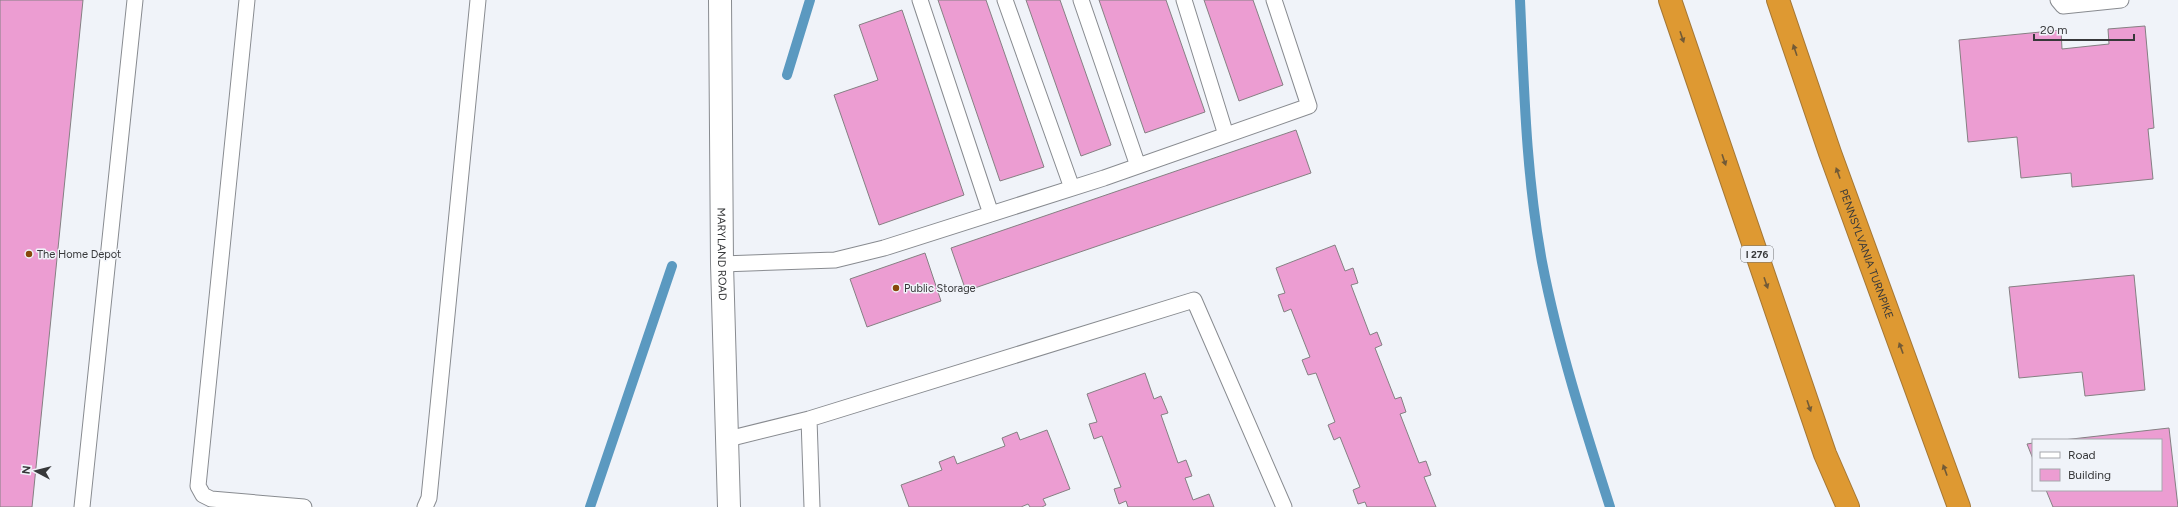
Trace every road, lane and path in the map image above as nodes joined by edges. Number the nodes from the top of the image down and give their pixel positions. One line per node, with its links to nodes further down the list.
1 (135, 0): 21 (lane)
2 (247, 0): 22 (lane)
3 (478, 0): 23 (lane)
4 (720, 0): 18 (street, MARYLAND ROAD)
5 (920, 0): 17 (lane)
6 (1005, 0): 16 (lane)
7 (1082, 0): 15 (lane)
8 (1184, 0): 14 (lane)
9 (1274, 0): 14 (lane)
10 (1670, 0): 27 (highway, I 276, one-way to 27)
11 (1778, 0): 28 (highway, PENNSYLVANIA TURNPIKE, one-way to 11)
12 (2058, 0): 13 (lane)
13 (2121, 0)
14 (1226, 135): 15 (lane)
15 (1138, 166): 16 (lane)
16 (1072, 188): 17 (lane)
17 (991, 214): 18 (lane)
18 (722, 264): 20 (street, MARYLAND ROAD)
19 (809, 419): 20 (lane); 25 (lane); 26 (lane)
20 (728, 438): 24 (street, MARYLAND ROAD)
21 (82, 507)
22 (304, 507)
23 (425, 507)
24 (729, 507)
25 (812, 507)
26 (1284, 507)
27 (1848, 507)
28 (1959, 507)

